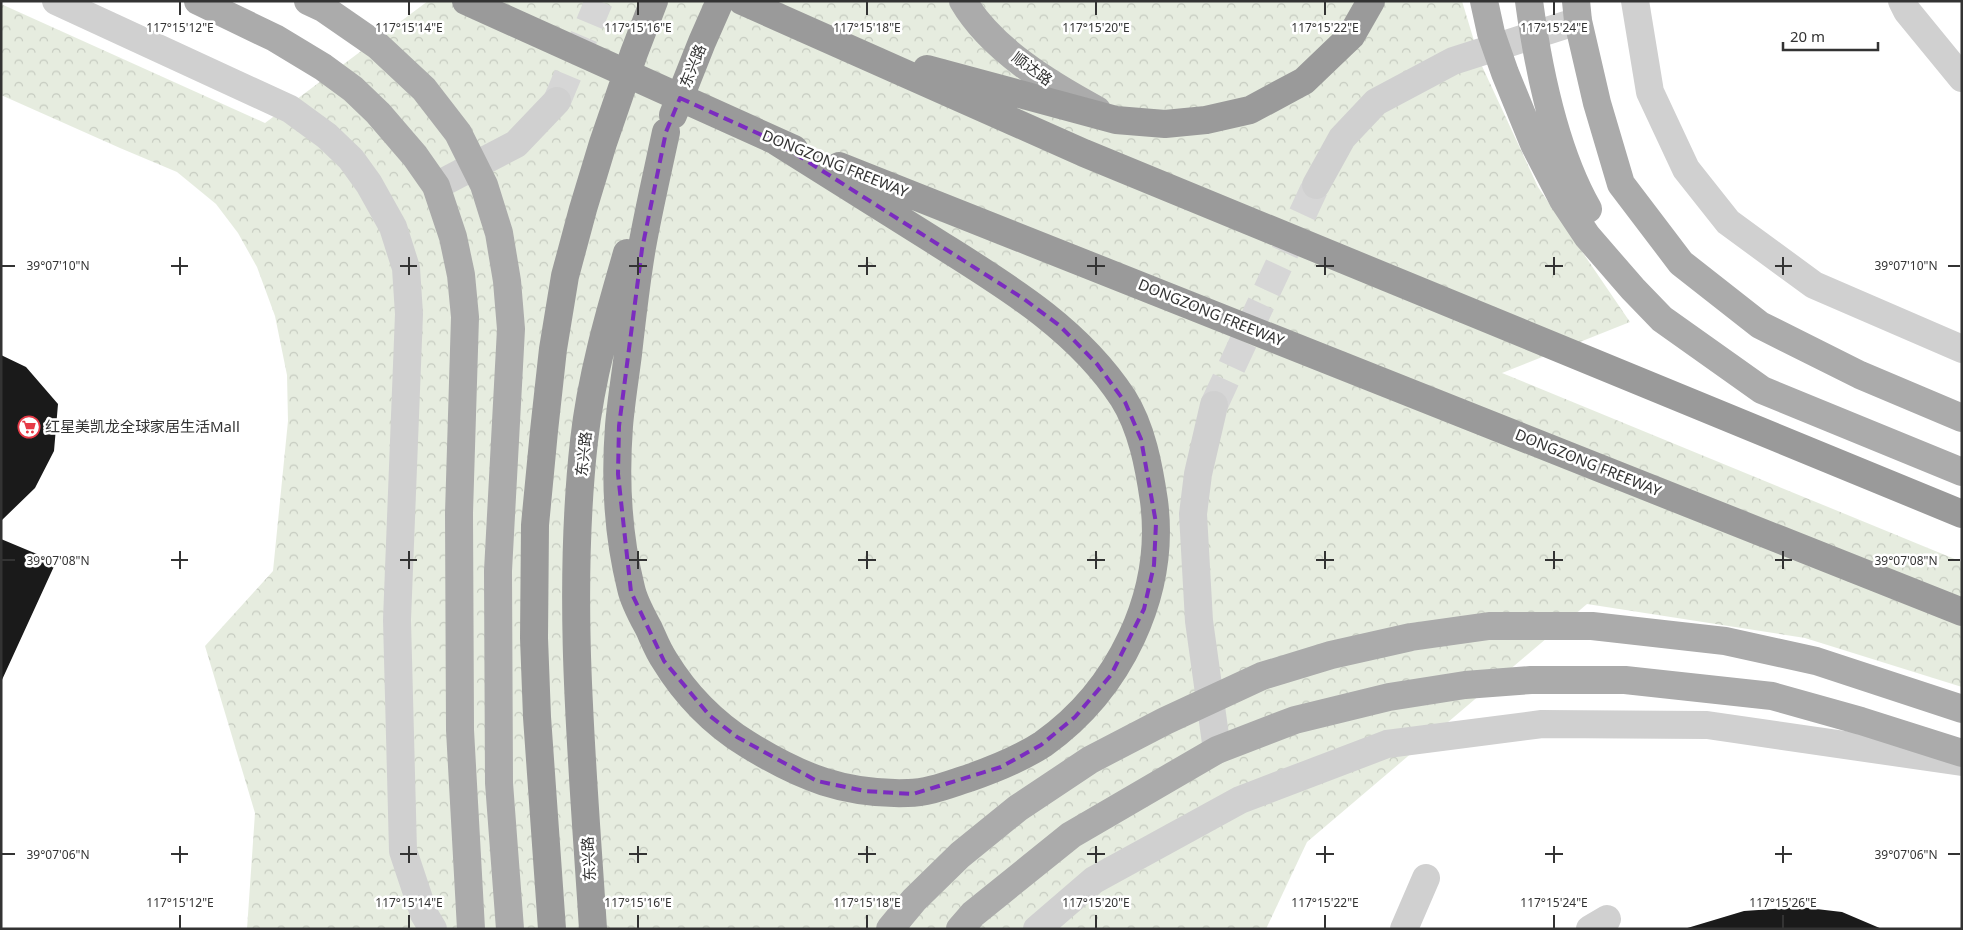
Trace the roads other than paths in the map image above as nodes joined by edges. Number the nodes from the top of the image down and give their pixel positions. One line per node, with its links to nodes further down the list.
1 (56, 1): 35 (street)
2 (198, 1): 22 (main road)
3 (466, 1): 20 (highway, DONGZONG FREEWAY)
4 (654, 1): 38 (highway)
5 (720, 1): 19 (highway, 东兴路)
6 (742, 1): 15 (highway)
7 (963, 1): 18 (main road, 顺达路)
8 (1371, 1): 18 (highway)
9 (1484, 1): 23 (main road)
10 (1529, 1): 23 (main road)
11 (1635, 1): 24 (street)
12 (1902, 1): 16 (street)
13 (315, 5): 37 (main road)
14 (1577, 11): 21 (street); 26 (main road)
15 (839, 45): 18 (highway); 28 (highway)
16 (1962, 78)
17 (557, 101): 22 (street)
18 (1116, 120)
19 (666, 132): 20 (highway); 39 (highway, 东兴路)
20 (777, 142): 29 (highway, DONGZONG FREEWAY)
21 (1316, 185)
22 (436, 186): 36 (main road)
23 (1633, 289): 27 (main road)
24 (1962, 349)
25 (1214, 405): 31 (street)
26 (1962, 418)
27 (1962, 472)
28 (1962, 514)
29 (1962, 612)
30 (1962, 709): 40 (main road)
31 (1217, 750): 32 (main road); 41 (main road)
32 (1962, 753)
33 (1962, 762): 42 (street)
34 (1426, 878): 43 (street)
35 (433, 929)
36 (472, 929)
37 (510, 929)
38 (552, 929)
39 (593, 929)
40 (890, 929)
41 (960, 929)
42 (1037, 929)
43 (1404, 929)

